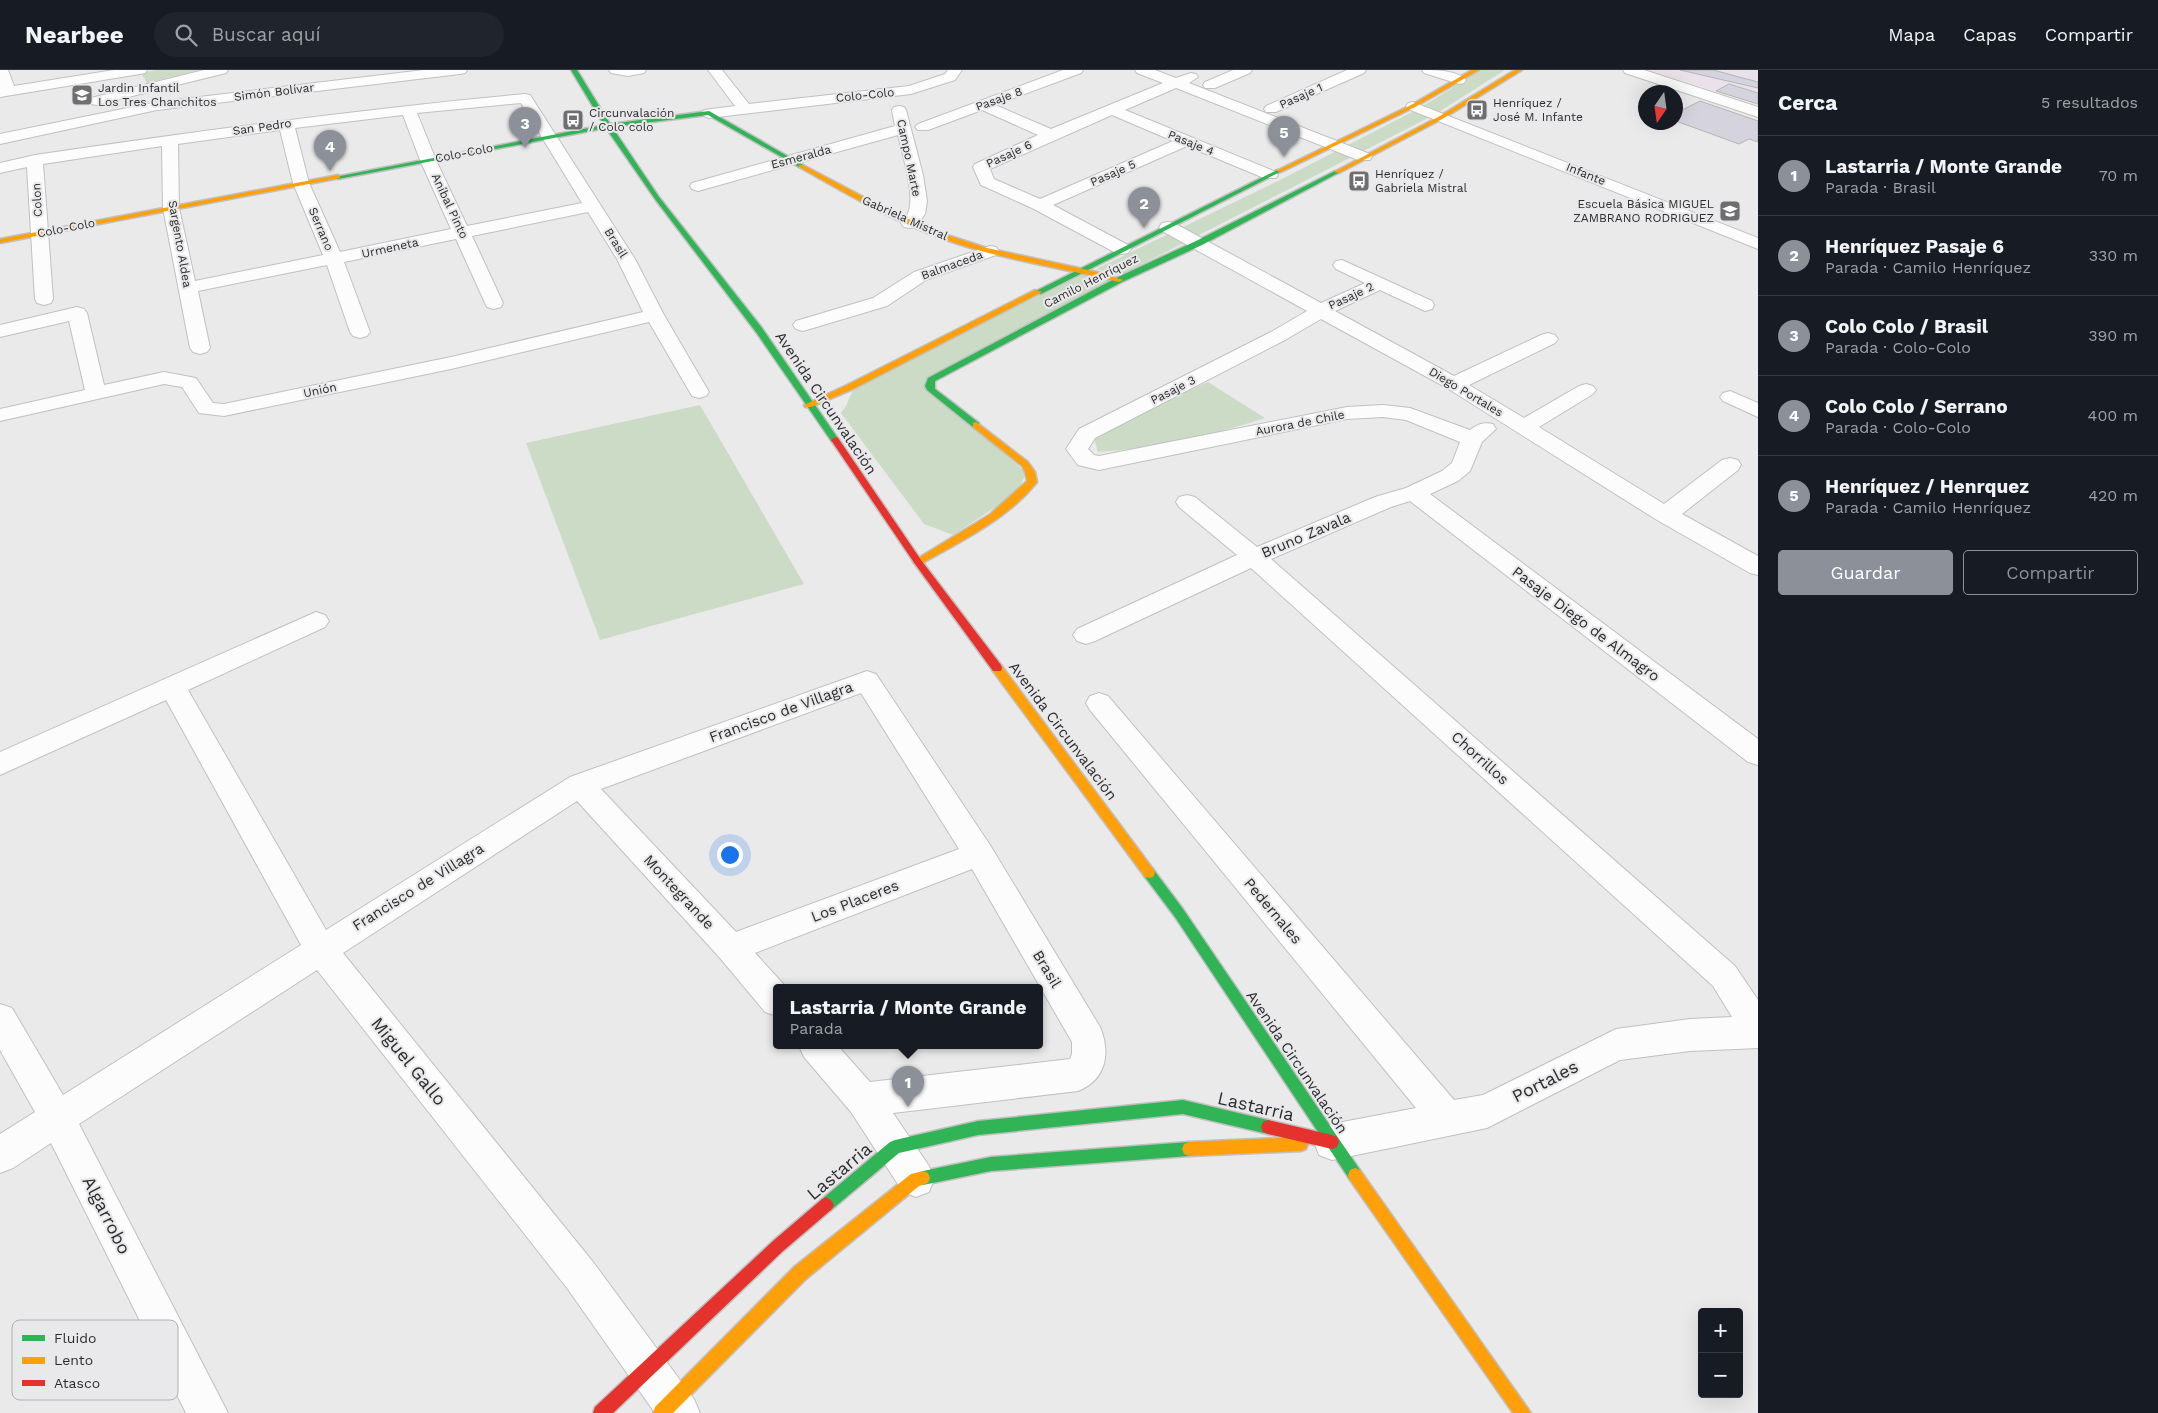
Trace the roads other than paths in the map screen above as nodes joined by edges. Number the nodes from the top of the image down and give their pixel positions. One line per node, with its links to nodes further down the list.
1 (1, 70): 23 (street)
2 (221, 70): 25 (street)
3 (460, 70): 17 (street, Simón Bolívar)
4 (574, 70): 37 (main road, Avenida Circunvalación)
5 (639, 70): 18 (street)
6 (715, 70): 28 (street)
7 (955, 70): 22 (street, Colo-Colo)
8 (1076, 70): 26 (street, Pasaje 8)
9 (1142, 70): 19 (street)
10 (1244, 70): 21 (street)
11 (1359, 70): 30 (street, Pasaje 1)
12 (1429, 70): 20 (street)
13 (1476, 70): 20 (main road, Camilo Henríquez)
14 (1519, 70): 35 (main road, Camilo Henríquez)
15 (1630, 70): 33 (street)
16 (133, 71): 23 (street)
17 (441, 71): 24 (street); 43 (street, Simón Bolívar)
18 (618, 71)
19 (1174, 77): 21 (street, Pasaje 6); 31 (street, Pasaje 6); 46 (street)
20 (1459, 80): 27 (main road, Camilo Henríquez)
21 (1210, 85): 30 (street)
22 (895, 92): 28 (street, Colo-Colo); 40 (street, Campo Marte)
23 (4, 93)
24 (525, 98): 29 (street, San Pedro); 42 (street, Brasil)
25 (82, 105)
26 (982, 105): 39 (street, Pasaje 8); 41 (street)
27 (1413, 106): 35 (street, Infante); 46 (main road, Camilo Henríquez)
28 (744, 108): 34 (street, Colo-Colo)
29 (408, 109): 36 (street, San Pedro); 50 (street, Aníbal Pinto)
30 (1271, 109): 46 (street)
31 (1112, 110): 41 (street, Pasaje 6); 45 (street, Pasaje 4)
32 (54, 112): 38 (street)
33 (1758, 112)
34 (709, 113): 37 (main road, Colo-Colo); 48 (main road, Gabriela Mistral)
35 (1442, 117): 47 (main road, Camilo Henríquez); 64 (street, Infante)
36 (286, 124): 44 (street, San Pedro); 53 (street, Serrano)
37 (608, 126): 42 (main road, Colo-Colo); 88 (main road, Avenida Circunvalación)
38 (0, 127)
39 (923, 127)
40 (903, 129): 48 (street, Esmeralda); 58 (street, Campo Marte)
41 (1051, 135): 55 (street, Pasaje 6)
42 (548, 137): 50 (main road, Colo-Colo); 56 (street, Brasil)
43 (0, 139)
44 (170, 140): 49 (street, San Pedro); 57 (street, Sargento Aldea)
45 (1186, 141): 52 (street, Pasaje 4); 55 (street, Pasaje 5)
46 (1339, 141): 47 (street); 52 (main road, Camilo Henríquez)
47 (1370, 154): 63 (main road, Camilo Henríquez)
48 (790, 159): 54 (street, Esmeralda); 58 (main road, Gabriela Mistral)
49 (35, 160): 51 (street, San Pedro); 60 (street, Colon)
50 (428, 160): 53 (main road, Colo-Colo); 61 (street, Aníbal Pinto)
51 (0, 168)
52 (1270, 174): 59 (main road, Camilo Henríquez)
53 (301, 184): 57 (main road, Colo-Colo); 67 (street, Serrano)
54 (698, 186)
55 (1040, 205): 65 (street, Pasaje 6)
56 (592, 206): 61 (street, Urmeneta); 77 (street, Brasil)
57 (171, 208): 60 (main road, Colo-Colo); 72 (street, Sargento Aldea)
58 (910, 223): 66 (main road, Gabriela Mistral)
59 (1168, 226): 63 (street, Diego Portales); 65 (main road, Camilo Henríquez)
60 (39, 233): 62 (main road, Colo-Colo); 73 (street, Colon)
61 (462, 233): 67 (street, Urmeneta); 74 (street, Aníbal Pinto)
62 (0, 240)
63 (1199, 243): 70 (main road, Camilo Henríquez); 76 (street, Diego Portales)
64 (1758, 244)
65 (1122, 249): 69 (main road, Camilo Henríquez)
66 (990, 251): 69 (main road, Gabriela Mistral); 78 (street, Balmaceda)
67 (334, 259): 72 (street, Urmeneta); 80 (street, Serrano)
68 (1342, 265): 71 (street, Pasaje 2)
69 (1083, 270): 70 (main road, Gabriela Mistral); 88 (main road, Camilo Henríquez)
70 (1119, 280): 102 (main road, Camilo Henríquez)
71 (1380, 283): 75 (street, Pasaje 2); 76 (street, Pasaje 2)
72 (187, 288): 82 (street, Sargento Aldea)
73 (44, 298)
74 (494, 303)
75 (1425, 305)
76 (1322, 310): 83 (street, Diego Portales); 94 (street, Pasaje 3)
77 (654, 315): 85 (street, Brasil); 86 (street, Unión)
78 (803, 325)
79 (0, 330): 86 (street)
80 (360, 332)
81 (1548, 339): 83 (street)
82 (200, 348)
83 (1454, 384): 90 (street, Diego Portales)
84 (1586, 390): 92 (street)
85 (699, 392)
86 (96, 393): 91 (street, Unión)
87 (1730, 397): 89 (street)
88 (808, 405): 102 (main road, Avenida Circunvalación)
89 (1758, 410)
90 (1504, 414): 92 (street, Diego Portales); 93 (street)
91 (0, 415)
92 (1525, 427): 99 (street, Diego Portales)
93 (1472, 439): 94 (street, Aurora de Chile); 96 (street)
94 (1126, 458)
95 (1730, 465): 99 (street)
96 (1457, 471): 97 (street, Bruno Zavala); 100 (street)
97 (1414, 493): 100 (street, Pasaje Diego de Almagro); 101 (street, Bruno Zavala)
98 (1187, 502): 101 (street, Chorrillos)
99 (1665, 515): 103 (street, Diego Portales)
100 (1465, 532): 109 (street, Pasaje Diego de Almagro)
101 (1254, 557): 105 (street, Bruno Zavala); 117 (street, Chorrillos)
102 (918, 562): 122 (main road, Avenida Circunvalación)
103 (1758, 567)
104 (316, 621): 107 (street)
105 (1086, 634)
106 (867, 681): 111 (street, Francisco de Villagra); 112 (street, Brasil)
107 (172, 686): 110 (street); 114 (street, Miguel Gallo)
108 (1098, 703): 121 (street, Pedernales)
109 (1758, 754)
110 (0, 764)
111 (580, 785): 113 (street, Montegrande); 114 (street, Francisco de Villagra)
112 (979, 854): 113 (street, Los Placeres); 119 (street, Brasil)
113 (731, 948): 115 (street, Montegrande)
114 (320, 949): 120 (street, Francisco de Villagra); 128 (street, Miguel Gallo)
115 (773, 996)
116 (0, 1019): 120 (street, Algarrobo)
117 (1758, 1030): 121 (street, Portales)
118 (819, 1049): 119 (street)
119 (863, 1100): 123 (street)
120 (57, 1117): 124 (street, Francisco de Villagra); 126 (street, Algarrobo)
121 (1448, 1120): 122 (street, Portales)
122 (1332, 1142): 123 (main road, Lastarria); 125 (main road, Lastarria); 132 (main road, Avenida Circunvalación)
123 (895, 1147): 125 (street); 128 (main road, Lastarria)
124 (0, 1155)
125 (916, 1179): 129 (main road, Lastarria)
126 (161, 1320)
127 (178, 1354): 130 (street, Algarrobo)
128 (648, 1368): 129 (street, Miguel Gallo); 131 (main road, Lastarria)
129 (671, 1409)
130 (208, 1413)
131 (601, 1413)
132 (1523, 1413)

